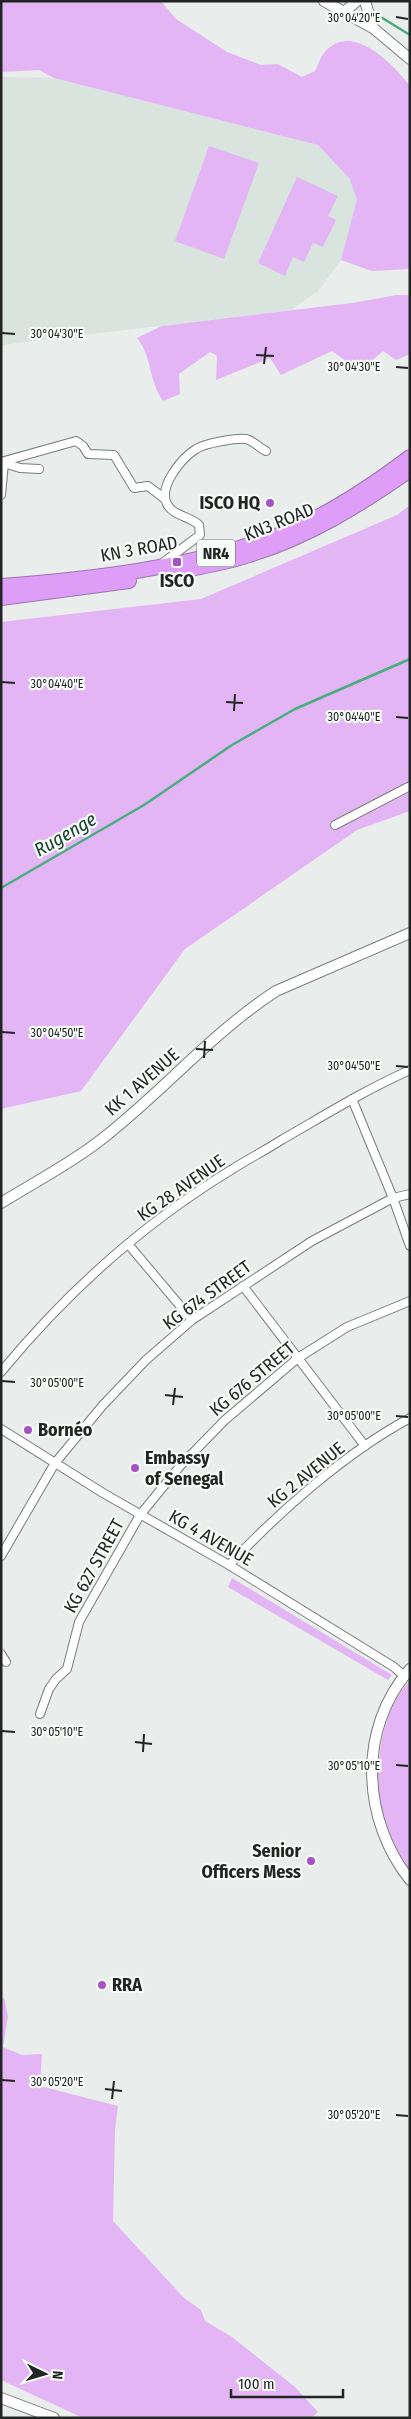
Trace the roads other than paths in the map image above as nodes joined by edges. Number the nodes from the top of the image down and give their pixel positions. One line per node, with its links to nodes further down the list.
1 (324, 1): 4 (main road)
2 (357, 1): 4 (main road)
3 (365, 1): 5 (main road)
4 (344, 12): 5 (main road)
5 (373, 28): 6 (main road)
6 (410, 59)
7 (266, 451): 13 (street)
8 (410, 457): 14 (highway, KN 3 ROAD / NR4)
9 (2, 462): 10 (street); 12 (street); 13 (street)
10 (39, 469)
11 (410, 470): 16 (highway, KN3 ROAD / NR4)
12 (1, 496)
13 (165, 498): 14 (street)
14 (156, 568): 15 (highway, KN 3 ROAD / NR4)
15 (1, 586)
16 (1, 598)
17 (410, 786): 18 (street)
18 (335, 825)
19 (410, 933): 24 (main road, KK 1 AVENUE)
20 (410, 1070): 21 (street, KG 28 AVENUE)
21 (352, 1099): 23 (street); 25 (street, KG 28 AVENUE)
22 (410, 1194): 23 (street, KG 674 STREET)
23 (393, 1198): 26 (street); 27 (street, KG 674 STREET)
24 (1, 1203)
25 (128, 1244): 29 (street); 31 (street, KG 28 AVENUE)
26 (410, 1246)
27 (243, 1286): 29 (street, KG 674 STREET); 30 (street)
28 (410, 1301): 30 (street, KG 676 STREET)
29 (192, 1320): 35 (street, KG 674 STREET)
30 (298, 1358): 34 (street); 36 (street, KG 676 STREET)
31 (1, 1372)
32 (410, 1418): 34 (street, KG 2 AVENUE)
33 (1, 1428): 35 (street, KG 4 AVENUE)
34 (365, 1446): 38 (street, KG 2 AVENUE)
35 (55, 1463): 36 (street, KG 4 AVENUE); 37 (street, KG 674 STREET)
36 (140, 1515): 38 (street, KG 4 AVENUE); 42 (street, KG 627 STREET)
37 (1, 1556)
38 (229, 1566): 41 (street, KG 4 AVENUE)
39 (1, 1654): 40 (street)
40 (6, 1662)
41 (407, 1673): 43 (main road)
42 (40, 1714)
43 (410, 1880)
44 (1, 2398): 45 (main road)
45 (52, 2417)

